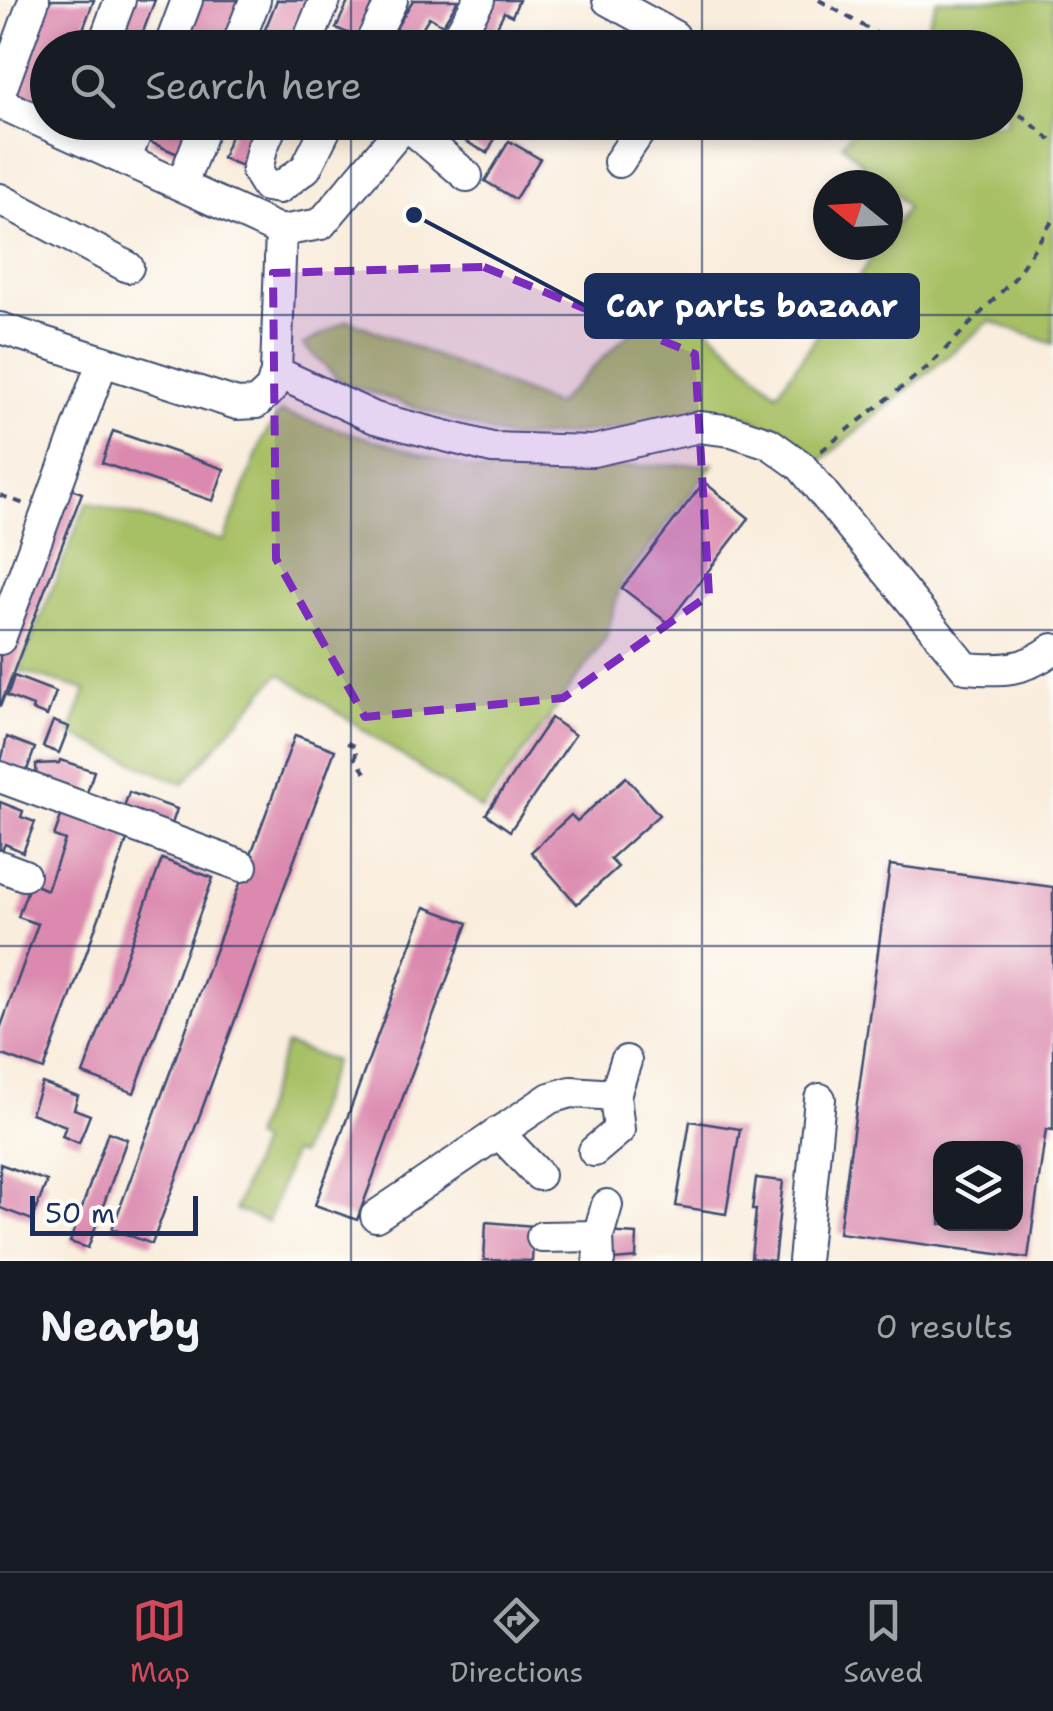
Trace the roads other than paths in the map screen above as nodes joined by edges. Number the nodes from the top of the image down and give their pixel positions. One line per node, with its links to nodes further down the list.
1 (34, 0): 16 (street)
2 (120, 0): 9 (street)
3 (187, 0): 10 (street)
4 (256, 0): 11 (street)
5 (325, 0): 12 (street)
6 (392, 0): 13 (street)
7 (478, 0): 14 (street)
8 (608, 0): 15 (street)
9 (109, 30)
10 (176, 30)
11 (244, 30)
12 (312, 30)
13 (377, 30)
14 (461, 30)
15 (663, 30)
16 (0, 93)
17 (0, 103): 18 (street)
18 (30, 114)
19 (92, 140): 27 (street)
20 (133, 140): 27 (street)
21 (199, 140): 30 (street)
22 (266, 140): 23 (street)
23 (320, 140)
24 (392, 140): 32 (street)
25 (426, 140): 29 (street)
26 (634, 140): 28 (street)
27 (126, 159): 30 (street)
28 (619, 162)
29 (467, 176)
30 (182, 184): 32 (street)
31 (0, 199): 33 (street)
32 (281, 231): 36 (street)
33 (128, 267)
34 (0, 328): 35 (street)
35 (102, 362): 36 (street); 37 (street)
36 (276, 372): 39 (street)
37 (10, 580): 38 (street)
38 (0, 639)
39 (1053, 649)
40 (0, 777): 41 (street)
41 (242, 866)
42 (626, 1061): 43 (street)
43 (615, 1095): 45 (street); 46 (street)
44 (820, 1099): 52 (street)
45 (498, 1132): 47 (street); 49 (street)
46 (594, 1150)
47 (538, 1175)
48 (607, 1205): 51 (street)
49 (376, 1216)
50 (542, 1237): 51 (street)
51 (599, 1249)
52 (804, 1261)

